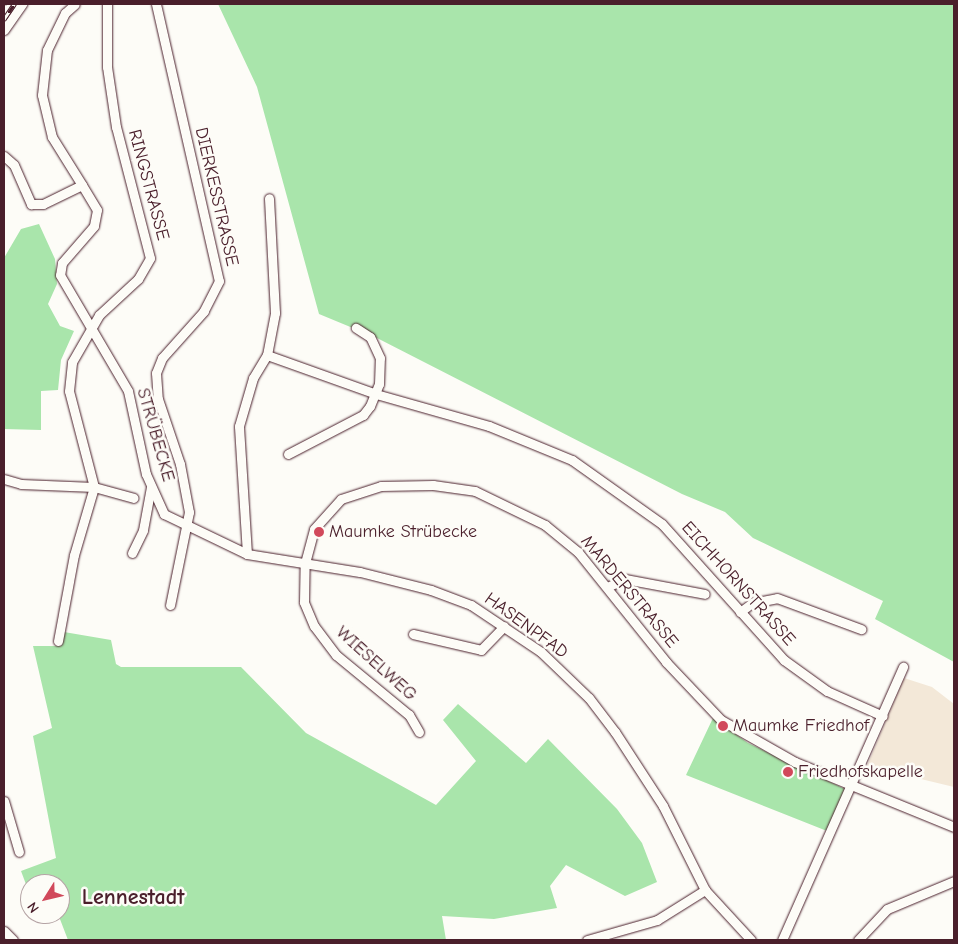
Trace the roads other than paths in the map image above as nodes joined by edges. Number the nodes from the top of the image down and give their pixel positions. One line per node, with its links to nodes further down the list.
1 (22, 4): 5 (street)
2 (75, 4): 7 (street)
3 (106, 4): 10 (street, RINGSTRASSE)
4 (156, 4): 18 (street, DIERKESSTRASSE)
5 (4, 30)
6 (4, 156): 7 (street)
7 (82, 185): 10 (street, STRÜBECKE)
8 (270, 198): 11 (street)
9 (356, 328): 12 (street)
10 (91, 331): 15 (street, RINGSTRASSE); 16 (street, STRÜBECKE)
11 (267, 355): 12 (street, EICHHORNSTRASSE); 20 (street)
12 (376, 394): 13 (street); 25 (street, EICHHORNSTRASSE)
13 (288, 454)
14 (4, 479): 15 (street)
15 (94, 487): 17 (street); 29 (street)
16 (152, 487): 18 (street, STRÜBECKE); 19 (street)
17 (134, 498)
18 (186, 525): 20 (street, STRÜBECKE); 24 (street, DIERKESSTRASSE)
19 (132, 554)
20 (247, 554): 21 (street, STRÜBECKE)
21 (305, 563): 22 (street, MARDERSTRASSE); 26 (street, HASENPFAD); 32 (street, WIESELWEG)
22 (607, 587): 23 (street); 33 (street, MARDERSTRASSE)
23 (705, 594)
24 (170, 605)
25 (740, 612): 27 (street); 31 (street, EICHHORNSTRASSE)
26 (504, 626): 28 (street); 39 (street, HASENPFAD)
27 (861, 628)
28 (413, 634)
29 (58, 641)
30 (903, 667): 31 (street)
31 (883, 716): 33 (street)
32 (419, 732)
33 (853, 788): 36 (street, MARDERSTRASSE); 44 (street)
34 (4, 801): 35 (street)
35 (6, 817): 37 (street)
36 (954, 827)
37 (19, 852)
38 (954, 881): 45 (street)
39 (705, 890): 42 (street); 43 (street, HASENPFAD)
40 (4, 931): 41 (street)
41 (13, 940)
42 (587, 940)
43 (751, 940)
44 (782, 940)
45 (858, 940)

